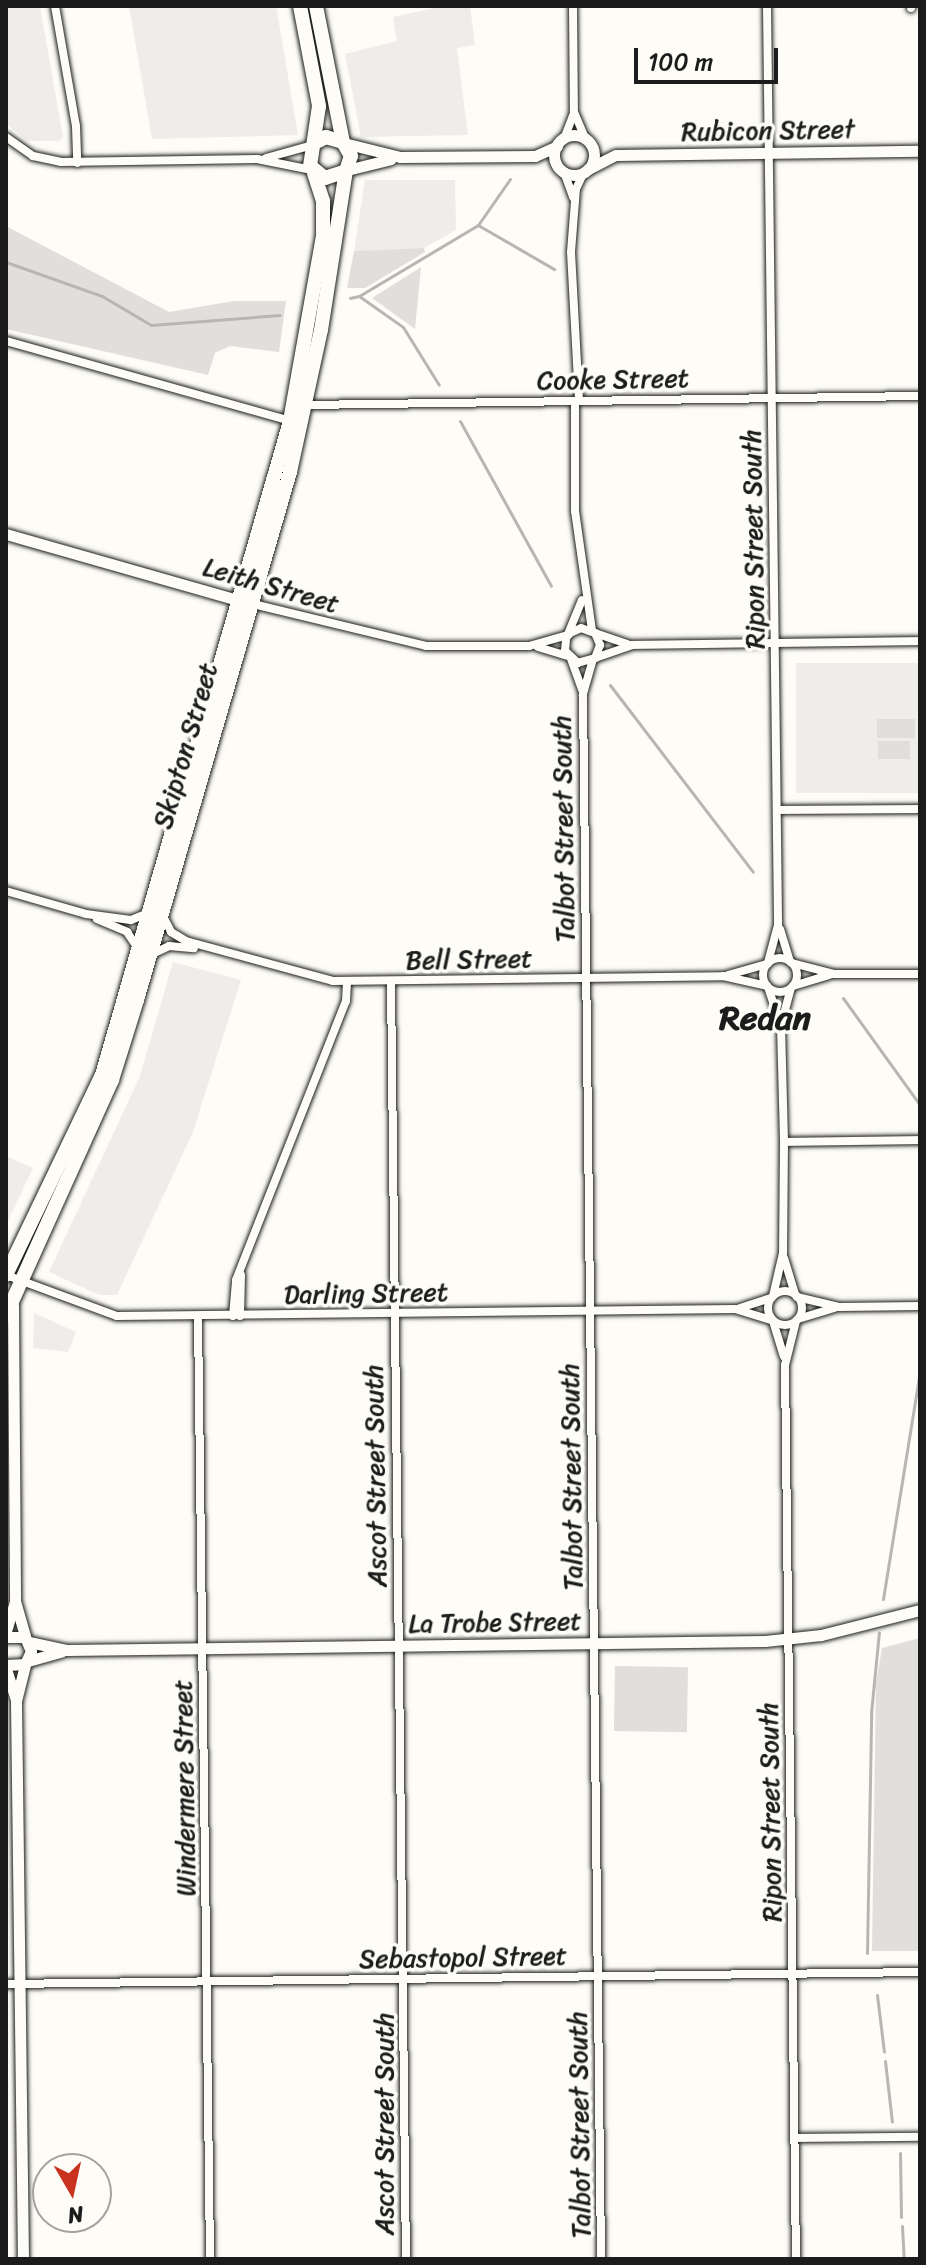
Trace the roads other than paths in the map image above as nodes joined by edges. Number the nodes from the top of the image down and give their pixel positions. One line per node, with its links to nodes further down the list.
1 (55, 6): 18 (street)
2 (300, 6): 11 (highway)
3 (316, 6): 9 (highway)
4 (573, 6): 6 (street)
5 (767, 6): 13 (street, Ripon Street South)
6 (574, 112): 8 (street); 10 (street)
7 (6, 137): 18 (street)
8 (588, 141): 10 (main road); 14 (main road, Rubicon Street); 21 (main road)
9 (344, 142): 11 (highway); 16 (main road); 20 (highway)
10 (560, 142): 15 (main road); 19 (main road)
11 (314, 144): 17 (street); 22 (highway)
12 (920, 151): 13 (main road, Rubicon Street)
13 (770, 153): 14 (main road, Rubicon Street); 26 (street, Ripon Street South)
14 (616, 155): 21 (main road, Rubicon Street)
15 (535, 156): 16 (main road); 19 (main road)
16 (400, 157): 20 (main road)
17 (257, 159): 18 (street); 22 (street)
18 (77, 163)
19 (561, 169): 21 (main road); 23 (street)
20 (347, 170): 22 (highway); 28 (highway, Skipton Street)
21 (586, 170): 23 (street)
22 (313, 171): 29 (highway, Skipton Street)
23 (574, 202): 27 (street)
24 (6, 341): 29 (street)
25 (920, 396): 26 (street, Cooke Street)
26 (772, 398): 27 (street, Cooke Street); 37 (street, Ripon Street South)
27 (577, 400): 28 (street, Cooke Street); 31 (street)
28 (306, 405): 33 (highway, Skipton Street)
29 (290, 421): 32 (highway, Skipton Street)
30 (6, 534): 32 (main road, Leith Street)
31 (584, 591): 34 (street); 35 (street)
32 (235, 599): 33 (main road, Leith Street); 46 (highway, Skipton Street)
33 (253, 604): 39 (street, Leith Street); 46 (highway, Skipton Street)
34 (594, 632): 35 (street); 38 (street); 41 (street)
35 (569, 634): 39 (street, Leith Street); 40 (street)
36 (920, 641): 37 (street)
37 (775, 643): 38 (street); 44 (street, Ripon Street South)
38 (632, 645): 41 (street)
39 (529, 646): 40 (street, Leith Street)
40 (570, 658): 41 (street); 42 (street, Talbot Street South)
41 (594, 658): 42 (street, Talbot Street South)
42 (583, 695): 56 (street, Talbot Street South)
43 (920, 809): 44 (street)
44 (778, 810): 48 (street, Ripon Street South)
45 (6, 891): 47 (street)
46 (156, 912): 47 (street); 49 (street, Bell Street); 50 (highway, Skipton Street)
47 (86, 914): 50 (street)
48 (778, 925): 51 (street, Ripon Street South); 52 (street, Ripon Street South)
49 (219, 953): 50 (street, Bell Street); 58 (street, Bell Street)
50 (144, 954): 65 (highway, Skipton Street); 66 (highway, Skipton Street)
51 (791, 963): 52 (street); 53 (street); 60 (street)
52 (768, 964): 55 (street, Bell Street); 59 (street)
53 (834, 974): 54 (street); 60 (street)
54 (920, 974)
55 (723, 976): 56 (street, Bell Street); 59 (street, Bell Street)
56 (586, 978): 57 (street, Bell Street); 73 (street, Talbot Street South)
57 (391, 981): 58 (street, Bell Street); 74 (street, Ascot Street South)
58 (347, 982): 77 (street)
59 (767, 986): 60 (street); 61 (street)
60 (792, 987): 61 (street)
61 (781, 1026): 63 (street)
62 (920, 1140): 63 (street)
63 (784, 1142): 64 (street)
64 (783, 1253): 67 (street); 68 (street)
65 (6, 1275): 66 (street, Darling Street)
66 (22, 1280): 69 (highway, Skipton Street); 76 (street, Darling Street)
67 (796, 1296): 68 (street); 71 (street); 79 (street)
68 (772, 1297): 72 (street, Darling Street); 78 (street)
69 (13, 1300): 75 (highway, Skipton Street); 82 (main road)
70 (920, 1306): 71 (street)
71 (839, 1307): 79 (street)
72 (735, 1309): 73 (street, Darling Street); 78 (street, Darling Street)
73 (591, 1311): 74 (street, Darling Street); 88 (street, Talbot Street South)
74 (394, 1313): 77 (street, Darling Street); 89 (street, Ascot Street South)
75 (6, 1315)
76 (198, 1316): 77 (street, Darling Street); 90 (street, Windermere Street)
77 (237, 1316)
78 (773, 1320): 79 (street); 80 (street, Ripon Street South)
79 (797, 1320): 80 (street, Ripon Street South)
80 (785, 1365): 87 (street, Ripon Street South)
81 (6, 1389): 82 (main road)
82 (12, 1416): 83 (main road)
83 (15, 1601): 85 (main road); 86 (main road)
84 (920, 1610): 87 (main road, La Trobe Street)
85 (6, 1634): 86 (main road, La Trobe Street)
86 (27, 1640): 91 (main road, La Trobe Street); 92 (main road)
87 (789, 1640): 88 (main road, La Trobe Street); 96 (street, Ripon Street South)
88 (594, 1644): 89 (main road, La Trobe Street); 97 (street, Talbot Street South)
89 (398, 1646): 90 (main road, La Trobe Street); 98 (street, Ascot Street South)
90 (204, 1648): 91 (main road, La Trobe Street); 99 (street, Windermere Street)
91 (67, 1650): 92 (main road, La Trobe Street)
92 (26, 1662): 93 (main road, La Trobe Street); 94 (main road)
93 (6, 1667): 94 (main road)
94 (16, 1701): 101 (main road)
95 (920, 1972): 96 (street, Sebastopol Street)
96 (793, 1974): 97 (street, Sebastopol Street); 103 (street, Ripon Street South)
97 (598, 1976): 98 (street, Sebastopol Street); 107 (street, Talbot Street South)
98 (404, 1979): 99 (street, Sebastopol Street); 106 (street, Ascot Street South)
99 (207, 1981): 101 (street, Sebastopol Street); 105 (street, Windermere Street)
100 (6, 1984): 101 (street, Sebastopol Street)
101 (19, 1984): 104 (main road)
102 (920, 2137): 103 (street)
103 (795, 2138): 108 (street, Ripon Street South)
104 (23, 2259)
105 (210, 2259)
106 (406, 2259)
107 (601, 2259)
108 (796, 2259)

